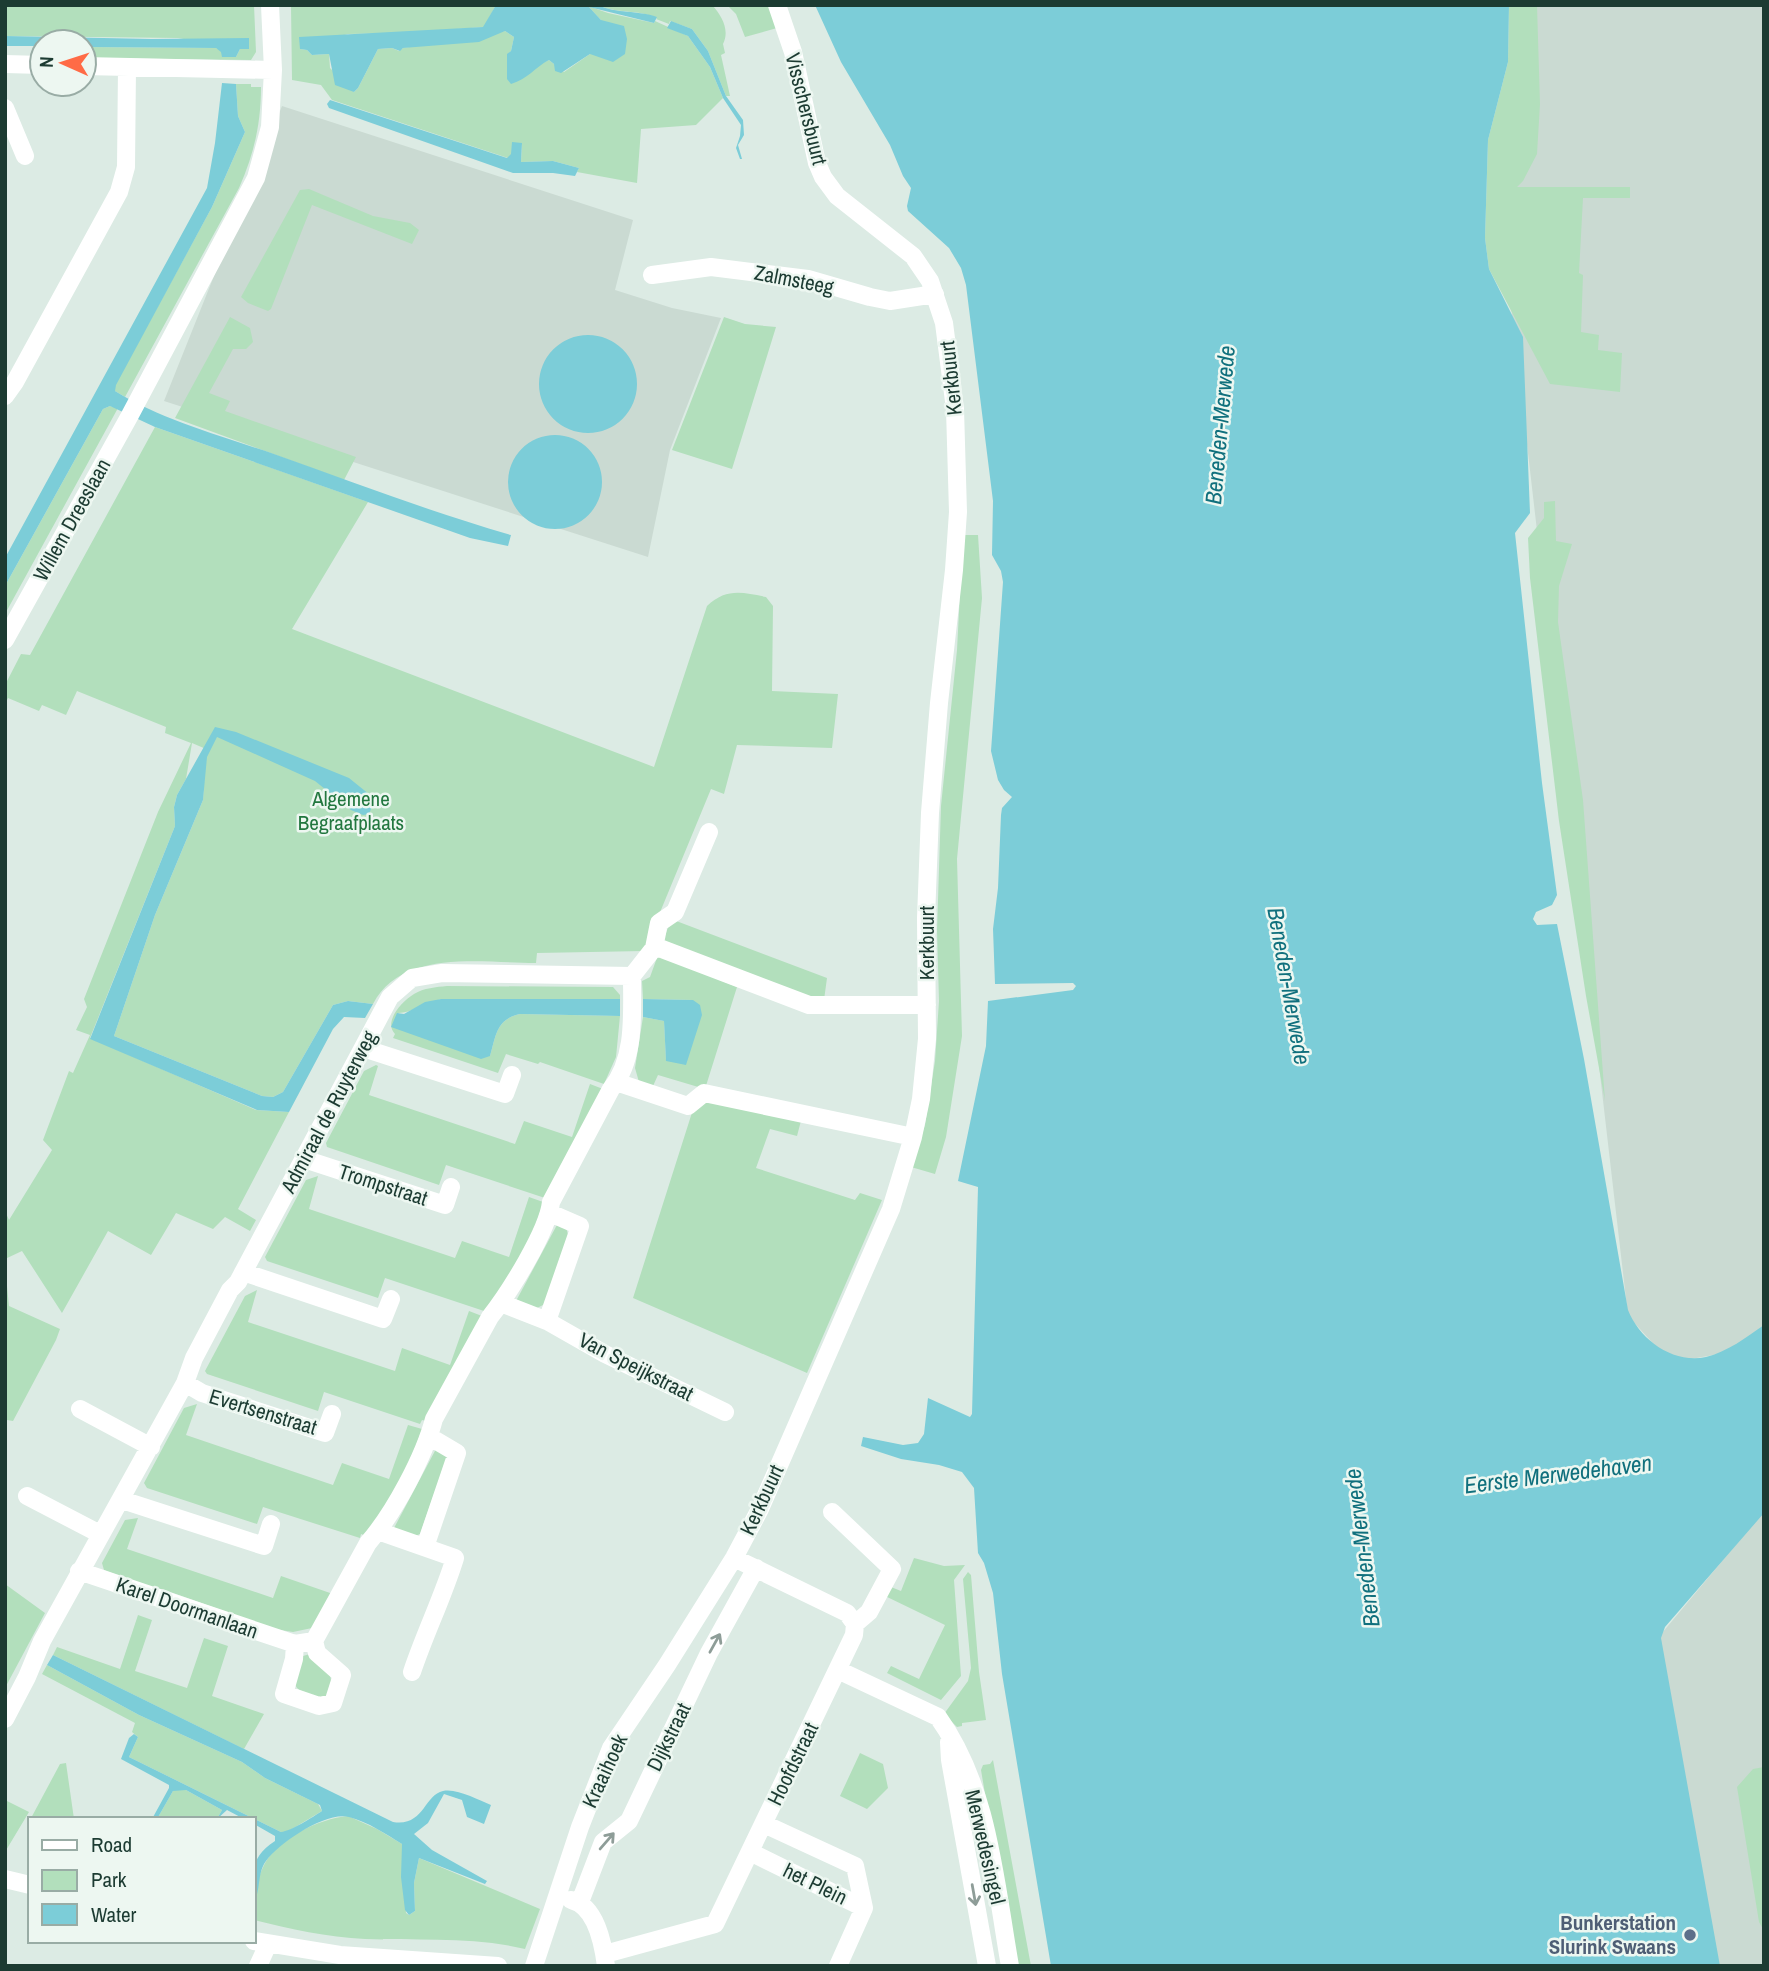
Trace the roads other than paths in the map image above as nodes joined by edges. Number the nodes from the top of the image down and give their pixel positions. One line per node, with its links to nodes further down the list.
1 (270, 5): 7 (street, Willem Dreeslaan)
2 (777, 5): 11 (street, Visschersbuurt)
3 (5, 64): 4 (street)
4 (28, 65)
5 (98, 66): 6 (street)
6 (127, 67): 7 (street); 12 (street)
7 (273, 70): 13 (street, Willem Dreeslaan)
8 (5, 108): 9 (street)
9 (25, 156)
10 (652, 275): 11 (street, Zalmsteeg)
11 (935, 294): 17 (street, Kerkbuurt)
12 (5, 396)
13 (5, 640)
14 (709, 832): 15 (street)
15 (654, 948): 16 (street); 17 (street)
16 (632, 976): 18 (street, Admiraal de Ruyterweg); 20 (street)
17 (927, 1005): 21 (street, Kerkbuurt)
18 (363, 1048): 19 (street); 22 (street, Admiraal de Ruyterweg)
19 (512, 1075)
20 (616, 1082): 21 (street); 24 (street)
21 (913, 1137): 42 (street, Kerkbuurt)
22 (304, 1159): 23 (street, Trompstraat); 25 (street, Admiraal de Ruyterweg)
23 (451, 1187)
24 (550, 1213): 27 (street); 28 (street)
25 (243, 1272): 26 (street); 29 (street, Admiraal de Ruyterweg)
26 (391, 1299)
27 (501, 1303): 28 (street); 33 (street)
28 (547, 1321): 31 (street, Van Speijkstraat)
29 (185, 1383): 32 (street, Evertsenstraat); 34 (street, Admiraal de Ruyterweg)
30 (80, 1409): 34 (street)
31 (725, 1412)
32 (331, 1414)
33 (430, 1437): 39 (street); 41 (street)
34 (150, 1447): 36 (street, Admiraal de Ruyterweg)
35 (27, 1496): 40 (street)
36 (122, 1500): 38 (street); 40 (street, Admiraal de Ruyterweg)
37 (832, 1512): 45 (street)
38 (271, 1524)
39 (378, 1531): 41 (street); 46 (street)
40 (100, 1534): 44 (street, Admiraal de Ruyterweg)
41 (425, 1548): 49 (street)
42 (734, 1558): 43 (street); 56 (street, Kraaihoek)
43 (756, 1568): 45 (street); 57 (street, Dijkstraat, one-way to 43)
44 (79, 1572): 47 (street, Karel Doormanlaan); 50 (street, Admiraal de Ruyterweg)
45 (855, 1624): 48 (street, Hoofdstraat)
46 (314, 1641): 47 (street, Karel Doormanlaan); 47 (street)
47 (295, 1644)
48 (838, 1670): 51 (street, Merwedesingel); 52 (street, Hoofdstraat)
49 (412, 1672)
50 (5, 1719)
51 (949, 1731): 65 (street, Merwedesingel, one-way to 65); 66 (street, Merwedesingel)
52 (764, 1824): 53 (street, Hoofdstraat); 58 (street, het Plein)
53 (750, 1852): 58 (street, het Plein); 60 (street, Hoofdstraat)
54 (5, 1879): 55 (street)
55 (28, 1885)
56 (557, 1897): 57 (street); 63 (street, Kraaihoek)
57 (580, 1902): 60 (street)
58 (864, 1908): 64 (street)
59 (261, 1942): 61 (street); 62 (street)
60 (606, 1960)
61 (258, 1966)
62 (498, 1966)
63 (534, 1966)
64 (838, 1966)
65 (987, 1966)
66 (1010, 1966)

